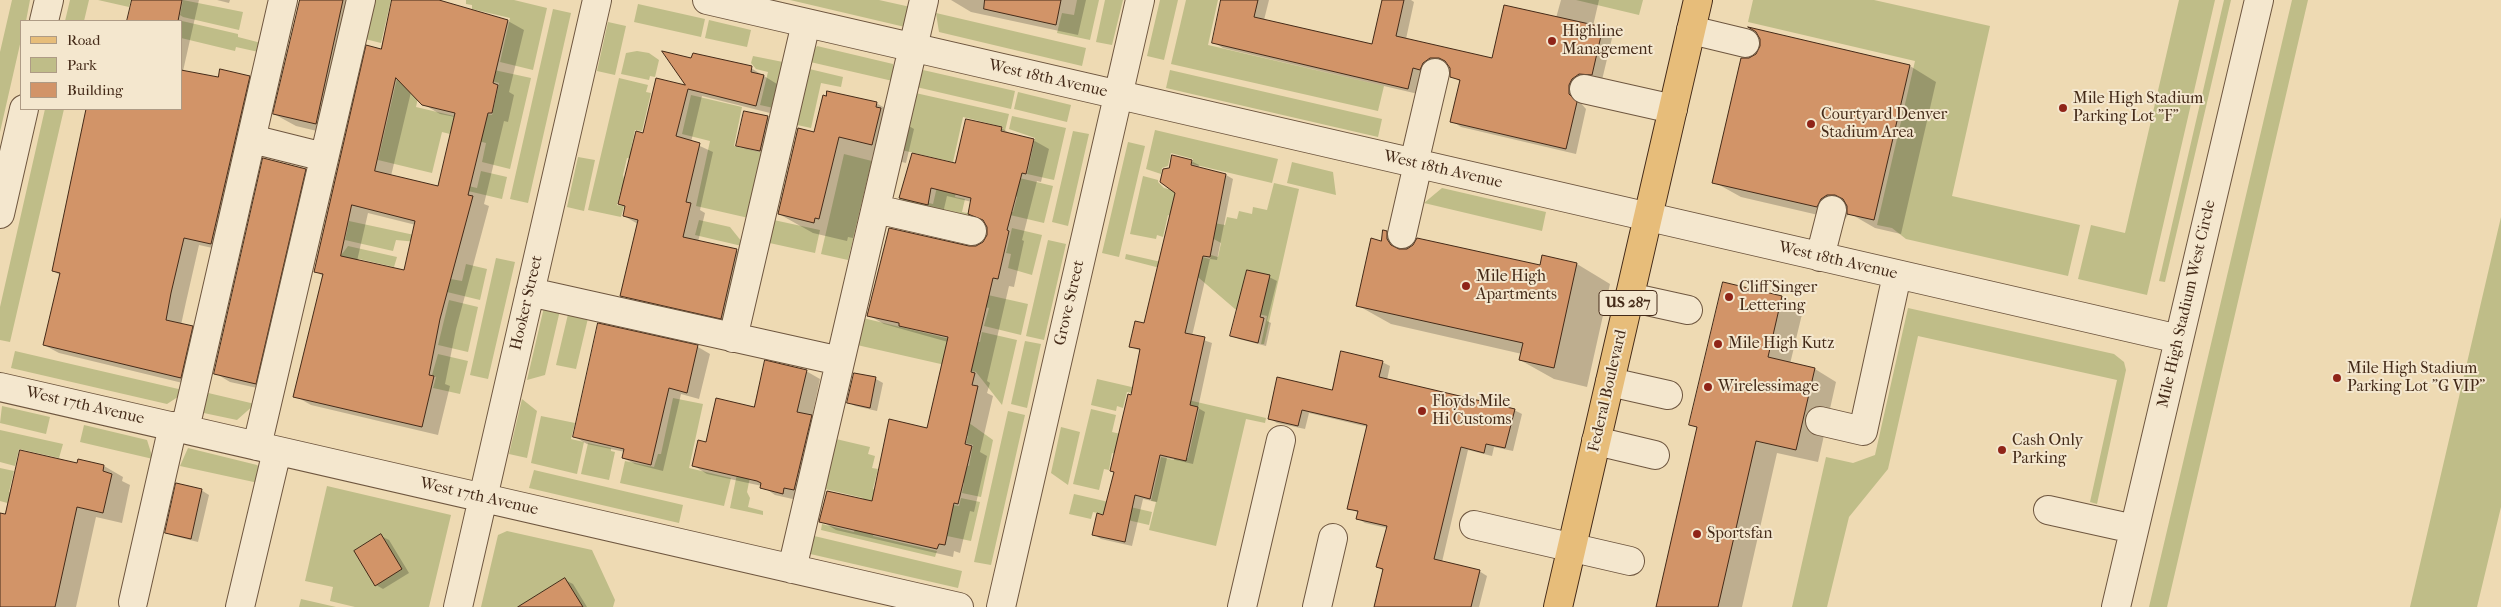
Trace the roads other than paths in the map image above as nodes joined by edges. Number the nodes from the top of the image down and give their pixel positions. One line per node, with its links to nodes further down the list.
1 (49, 0): 10 (street)
2 (284, 0): 20 (street)
3 (361, 0): 21 (street)
4 (597, 0): 31 (street, Hooker Street)
5 (707, 0): 11 (street, West 18th Avenue)
6 (924, 0): 14 (street)
7 (1140, 0): 17 (street, Grove Street)
8 (1698, 0): 12 (main road, Federal Boulevard / US 287)
9 (2259, 0): 35 (street, Mile High Stadium West Circle)
10 (44, 20)
11 (806, 23): 14 (street, West 18th Avenue); 34 (street)
12 (1691, 30): 13 (street); 18 (main road, Federal Boulevard / US 287)
13 (1745, 43)
14 (913, 48): 17 (street, West 18th Avenue); 23 (street)
15 (1435, 73): 22 (street)
16 (1584, 89): 18 (street)
17 (1118, 95): 22 (street, West 18th Avenue); 58 (street, Grove Street)
18 (1673, 109): 26 (main road, Federal Boulevard / US 287)
19 (24, 110): 25 (street)
20 (252, 139): 21 (street); 41 (street)
21 (324, 157): 44 (street)
22 (1416, 164): 26 (street, West 18th Avenue); 28 (street)
23 (876, 209): 27 (street); 36 (street)
24 (1832, 210): 29 (street)
25 (0, 214)
26 (1648, 218): 29 (street, West 18th Avenue); 32 (main road, Federal Boulevard / US 287)
27 (972, 231)
28 (1402, 234)
29 (1820, 257): 30 (street, West 18th Avenue)
30 (1897, 275): 35 (street, West 18th Avenue); 40 (street)
31 (530, 292): 34 (street); 46 (street, Hooker Street)
32 (1630, 297): 33 (street); 37 (main road, Federal Boulevard / US 287)
33 (1688, 310)
34 (733, 338): 36 (street)
35 (2179, 339): 49 (street, Mile High Stadium West Circle)
36 (840, 362): 53 (street)
37 (1610, 382): 39 (street); 43 (main road, Federal Boulevard / US 287)
38 (0, 387): 41 (street, West 17th Avenue)
39 (1668, 395)
40 (1820, 420)
41 (179, 428): 44 (street, West 17th Avenue); 54 (street)
42 (1281, 440): 59 (street)
43 (1596, 441): 45 (street); 51 (main road, Federal Boulevard / US 287)
44 (267, 448): 46 (street, West 17th Avenue); 55 (street)
45 (1654, 455)
46 (483, 498): 53 (street, West 17th Avenue); 56 (street, Hooker Street)
47 (2048, 510): 49 (street)
48 (1474, 525): 51 (street)
49 (2134, 529): 62 (street, Mile High Stadium West Circle)
50 (1333, 538): 60 (street)
51 (1572, 548): 52 (street); 61 (main road, Federal Boulevard / US 287)
52 (1630, 561)
53 (792, 569): 57 (street, West 17th Avenue)
54 (133, 602)
55 (240, 607)
56 (458, 607)
57 (959, 607)
58 (1000, 607)
59 (1242, 607)
60 (1317, 607)
61 (1558, 607)
62 (2116, 607)

